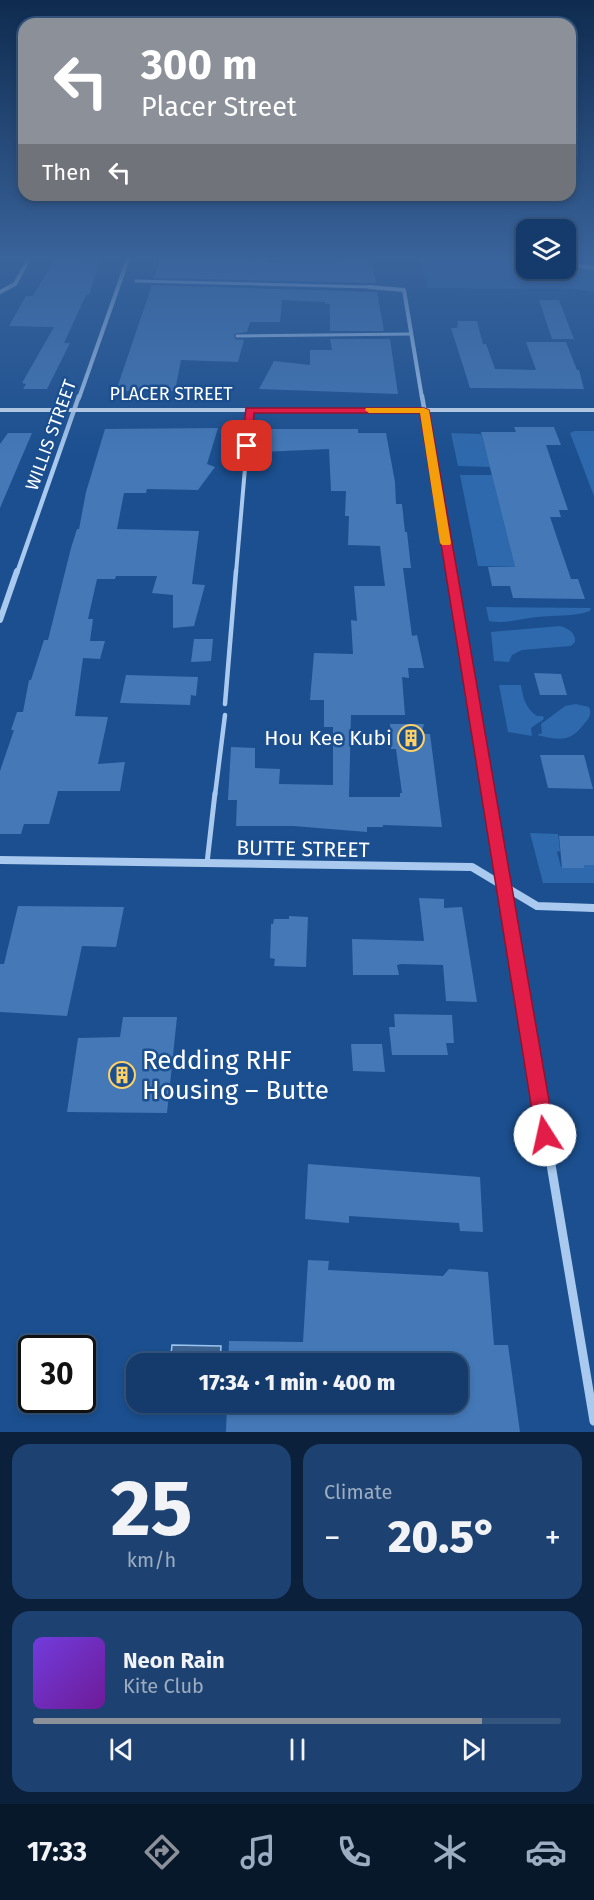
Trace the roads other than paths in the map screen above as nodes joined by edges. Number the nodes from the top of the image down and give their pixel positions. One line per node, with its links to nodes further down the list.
1 (104, 326): 6 (street, WILLIS STREET)
2 (410, 326): 3 (street)
3 (411, 334): 4 (lane); 8 (street)
4 (237, 336)
5 (0, 410): 6 (main road, PLACER STREET)
6 (74, 410): 7 (main road, PLACER STREET); 10 (street, WILLIS STREET)
7 (250, 410): 8 (main road, PLACER STREET); 11 (lane)
8 (424, 410): 9 (main road, PLACER STREET); 15 (street)
9 (594, 410)
10 (0, 620)
11 (225, 704)
12 (225, 715): 14 (lane)
13 (0, 860): 14 (street, BUTTE STREET)
14 (207, 863): 15 (street, BUTTE STREET)
15 (503, 885): 16 (street, BUTTE STREET); 17 (street)
16 (594, 908)
17 (594, 1421)

